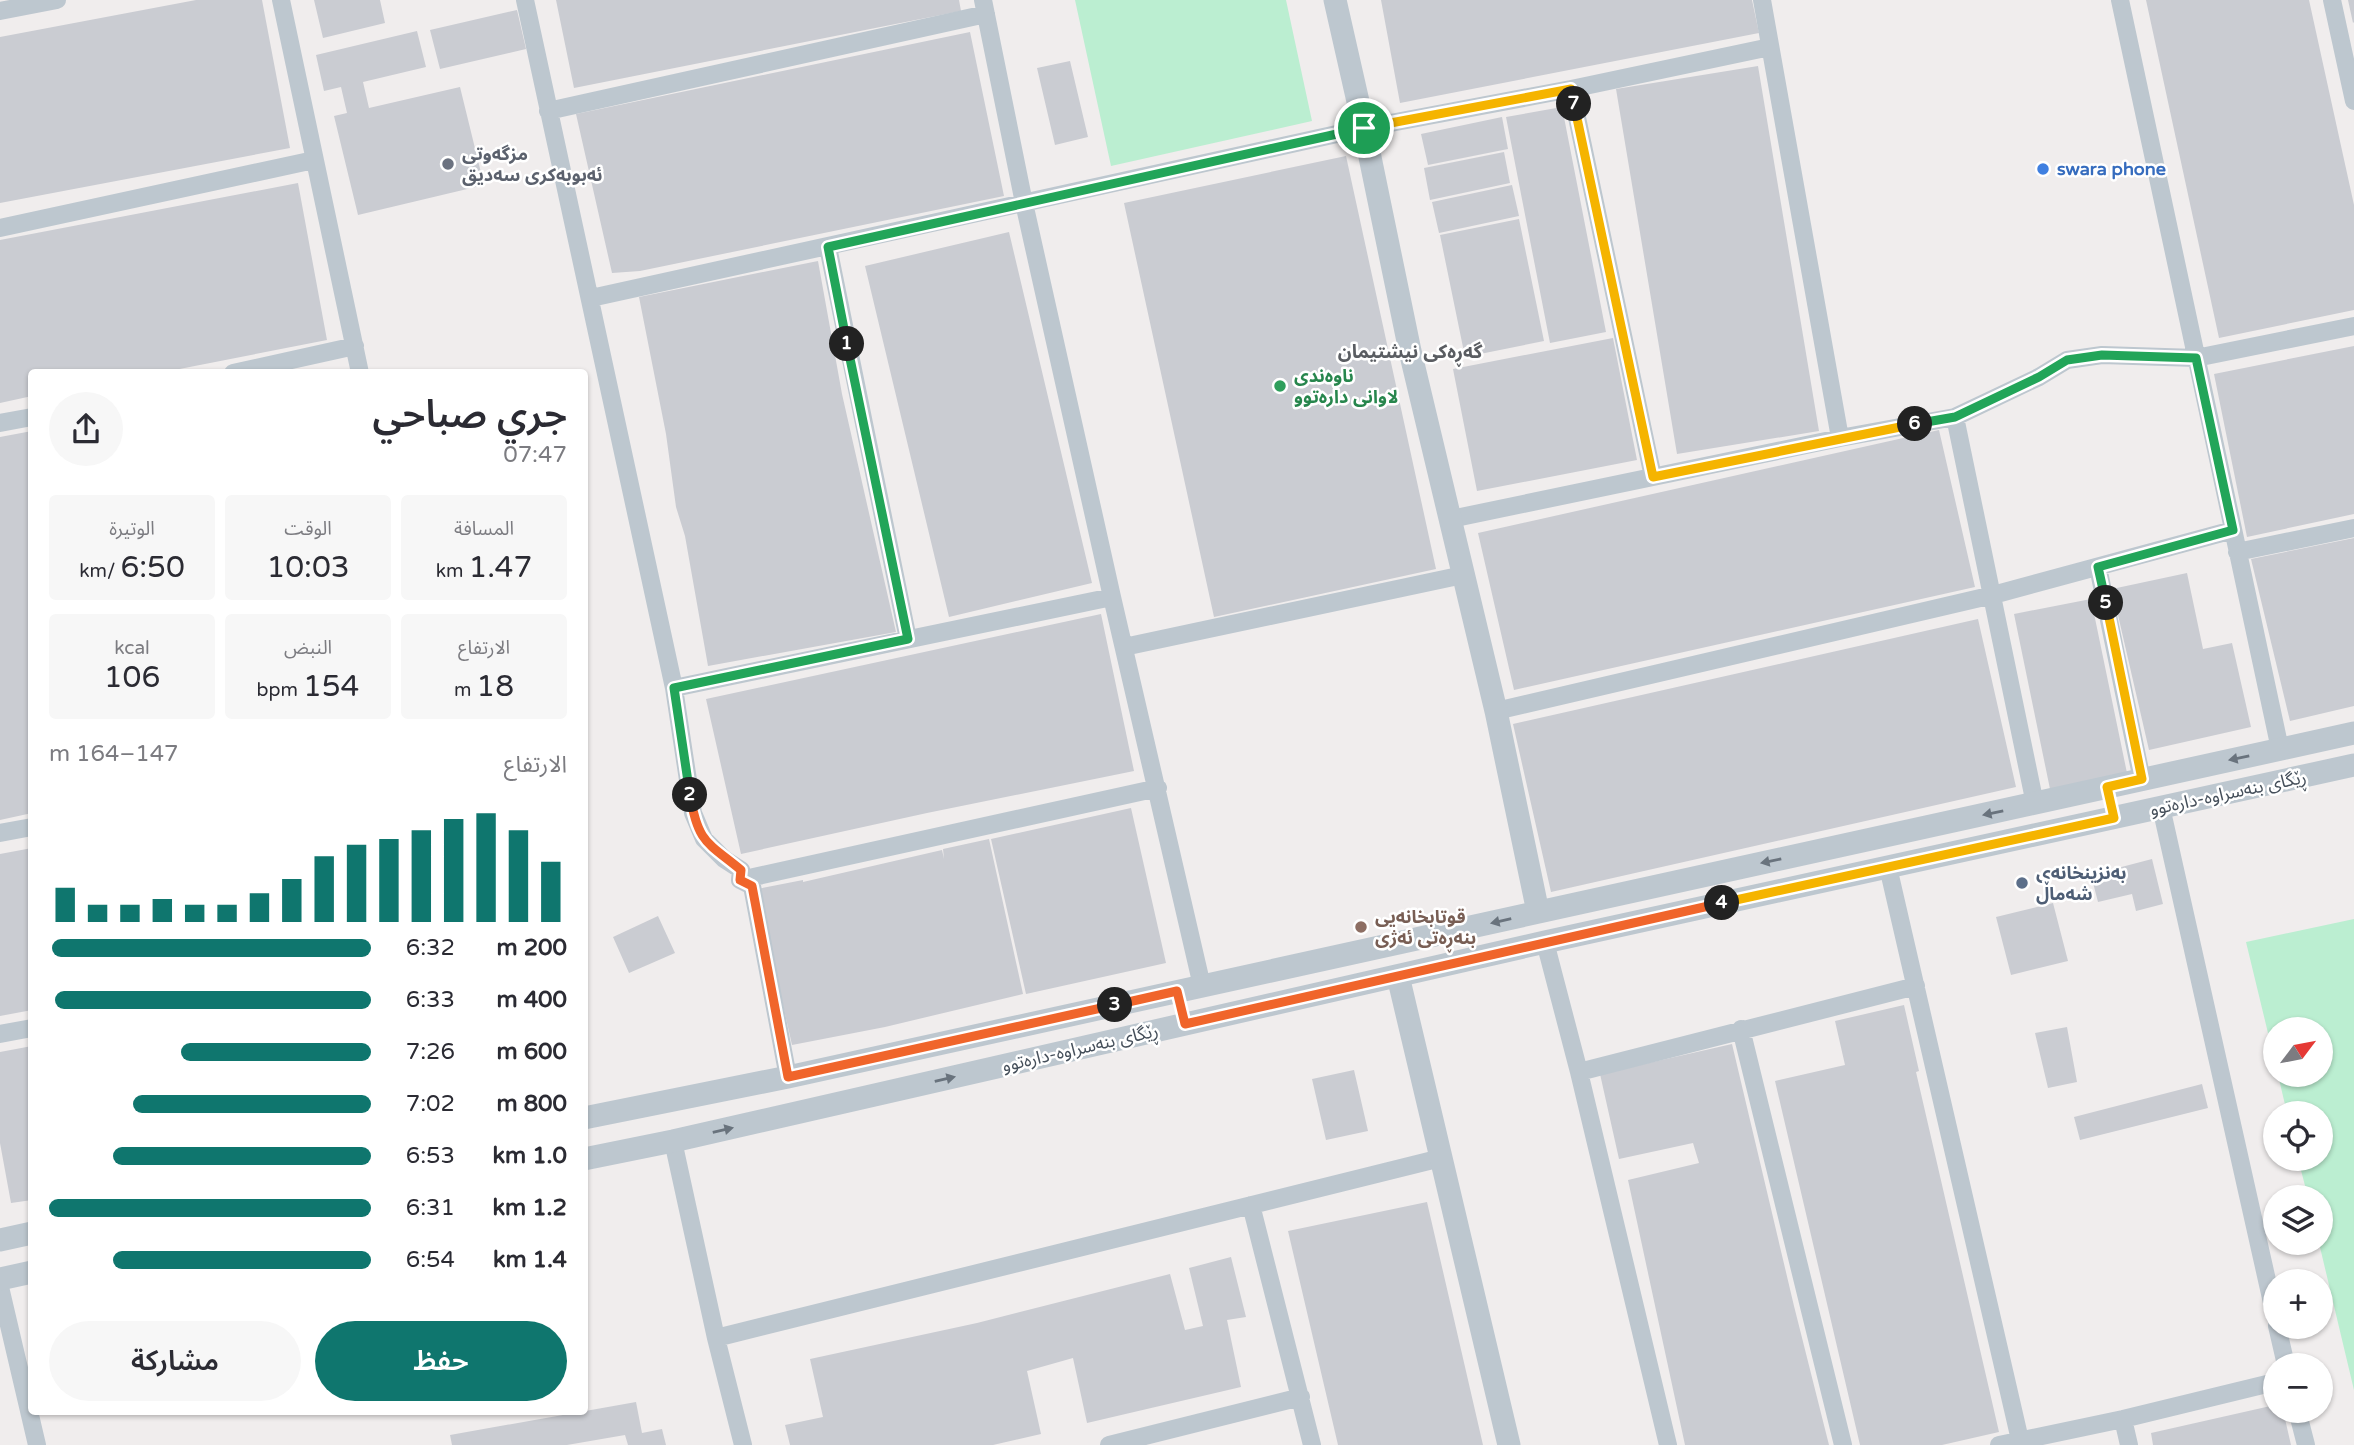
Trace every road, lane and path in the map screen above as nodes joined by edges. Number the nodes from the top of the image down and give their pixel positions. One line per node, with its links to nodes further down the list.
1 (57, 0): 9 (street)
2 (281, 0): 15 (street)
3 (525, 0): 13 (street)
4 (1335, 0): 14 (street)
5 (1762, 0): 10 (street)
6 (2120, 0): 22 (street)
7 (2332, 0): 12 (street)
8 (984, 7): 13 (street); 16 (street)
9 (0, 11)
10 (1770, 47): 11 (street); 28 (street)
11 (1571, 89): 14 (street); 29 (street)
12 (2354, 101)
13 (548, 111): 19 (street)
14 (1364, 128): 16 (street); 30 (street)
15 (314, 160): 17 (street); 21 (street)
16 (1024, 203): 18 (street); 37 (street)
17 (0, 228)
18 (828, 247): 19 (street); 38 (street)
19 (591, 298): 40 (street)
20 (2354, 326): 22 (street)
21 (355, 346): 23 (street); 24 (street)
22 (2196, 358): 26 (street); 32 (street)
23 (251, 369)
24 (359, 369)
25 (28, 417): 27 (street)
26 (1955, 417): 28 (street); 36 (street)
27 (0, 423)
28 (1840, 438): 29 (street)
29 (1653, 477): 30 (street)
30 (1451, 519): 35 (street)
31 (2354, 528): 33 (street)
32 (2233, 530): 33 (street); 34 (street)
33 (2237, 552): 43 (street)
34 (2098, 567): 36 (street); 45 (street)
35 (1464, 575): 39 (street); 41 (street)
36 (1993, 595): 41 (street); 48 (street)
37 (1112, 597): 38 (street); 39 (street)
38 (908, 639): 40 (street)
39 (1124, 647): 47 (street)
40 (674, 688): 54 (street)
41 (1496, 711): 55 (street)
42 (2354, 733): 43 (street, ڕێگای بنەسراوە-دارەتوو)
43 (2280, 749): 45 (street, ڕێگای بنەسراوە-دارەتوو, one-way to 45)
44 (2354, 765): 49 (street, ڕێگای بنەسراوە-دارەتوو)
45 (2142, 779): 46 (street, ڕێگای بنەسراوە-دارەتوو)
46 (2107, 787): 48 (street, ڕێگای بنەسراوە-دارەتوو); 50 (street)
47 (1157, 788): 54 (street); 58 (street)
48 (2035, 804): 55 (street, ڕێگای بنەسراوە-دارەتوو, one-way to 55)
49 (2161, 807): 50 (street, ڕێگای بنەسراوە-دارەتوو); 74 (street)
50 (2114, 818): 53 (street, ڕێگای بنەسراوە-دارەتوو)
51 (28, 828): 52 (street)
52 (0, 833)
53 (1888, 867): 56 (street, ڕێگای بنەسراوە-دارەتوو); 59 (street)
54 (740, 880): 66 (street)
55 (1538, 912): 58 (street, ڕێگای بنەسراوە-دارەتوو, one-way to 58)
56 (1545, 942): 57 (street, ڕێگای بنەسراوە-دارەتوو); 65 (street)
57 (1398, 975): 61 (street, ڕێگای بنەسراوە-دارەتوو); 70 (street)
58 (1202, 986): 60 (street, ڕێگای بنەسراوە-دارەتوو)
59 (1916, 986): 63 (street); 85 (street)
60 (1177, 991): 61 (street); 66 (street, ڕێگای بنەسراوە-دارەتوو)
61 (1185, 1024): 68 (street, ڕێگای بنەسراوە-دارەتوو, one-way to 61)
62 (28, 1029): 64 (street)
63 (1741, 1029): 65 (street); 92 (street)
64 (0, 1034)
65 (1579, 1072): 91 (street)
66 (788, 1077): 67 (street, ڕێگای بنەسراوە-دارەتوو)
67 (588, 1117)
68 (673, 1141): 69 (street, ڕێگای بنەسراوە-دارەتوو); 78 (street)
69 (588, 1158)
70 (1441, 1158): 71 (street); 90 (street)
71 (1251, 1205): 78 (street); 80 (street)
72 (28, 1234): 73 (street)
73 (0, 1240)
74 (2264, 1269)
75 (28, 1273): 76 (street)
76 (0, 1279)
77 (0, 1287): 81 (street)
78 (716, 1338): 88 (street)
79 (2263, 1385): 83 (street)
80 (1301, 1397): 86 (street); 89 (street)
81 (28, 1407)
82 (30, 1415): 87 (street)
83 (2123, 1419): 85 (street); 94 (street)
84 (2300, 1423): 95 (street)
85 (2020, 1440): 93 (street)
86 (1117, 1444)
87 (37, 1445)
88 (743, 1445)
89 (1312, 1445)
90 (1509, 1445)
91 (1668, 1445)
92 (1843, 1445)
93 (1999, 1445)
94 (2129, 1445)
95 (2306, 1445)

